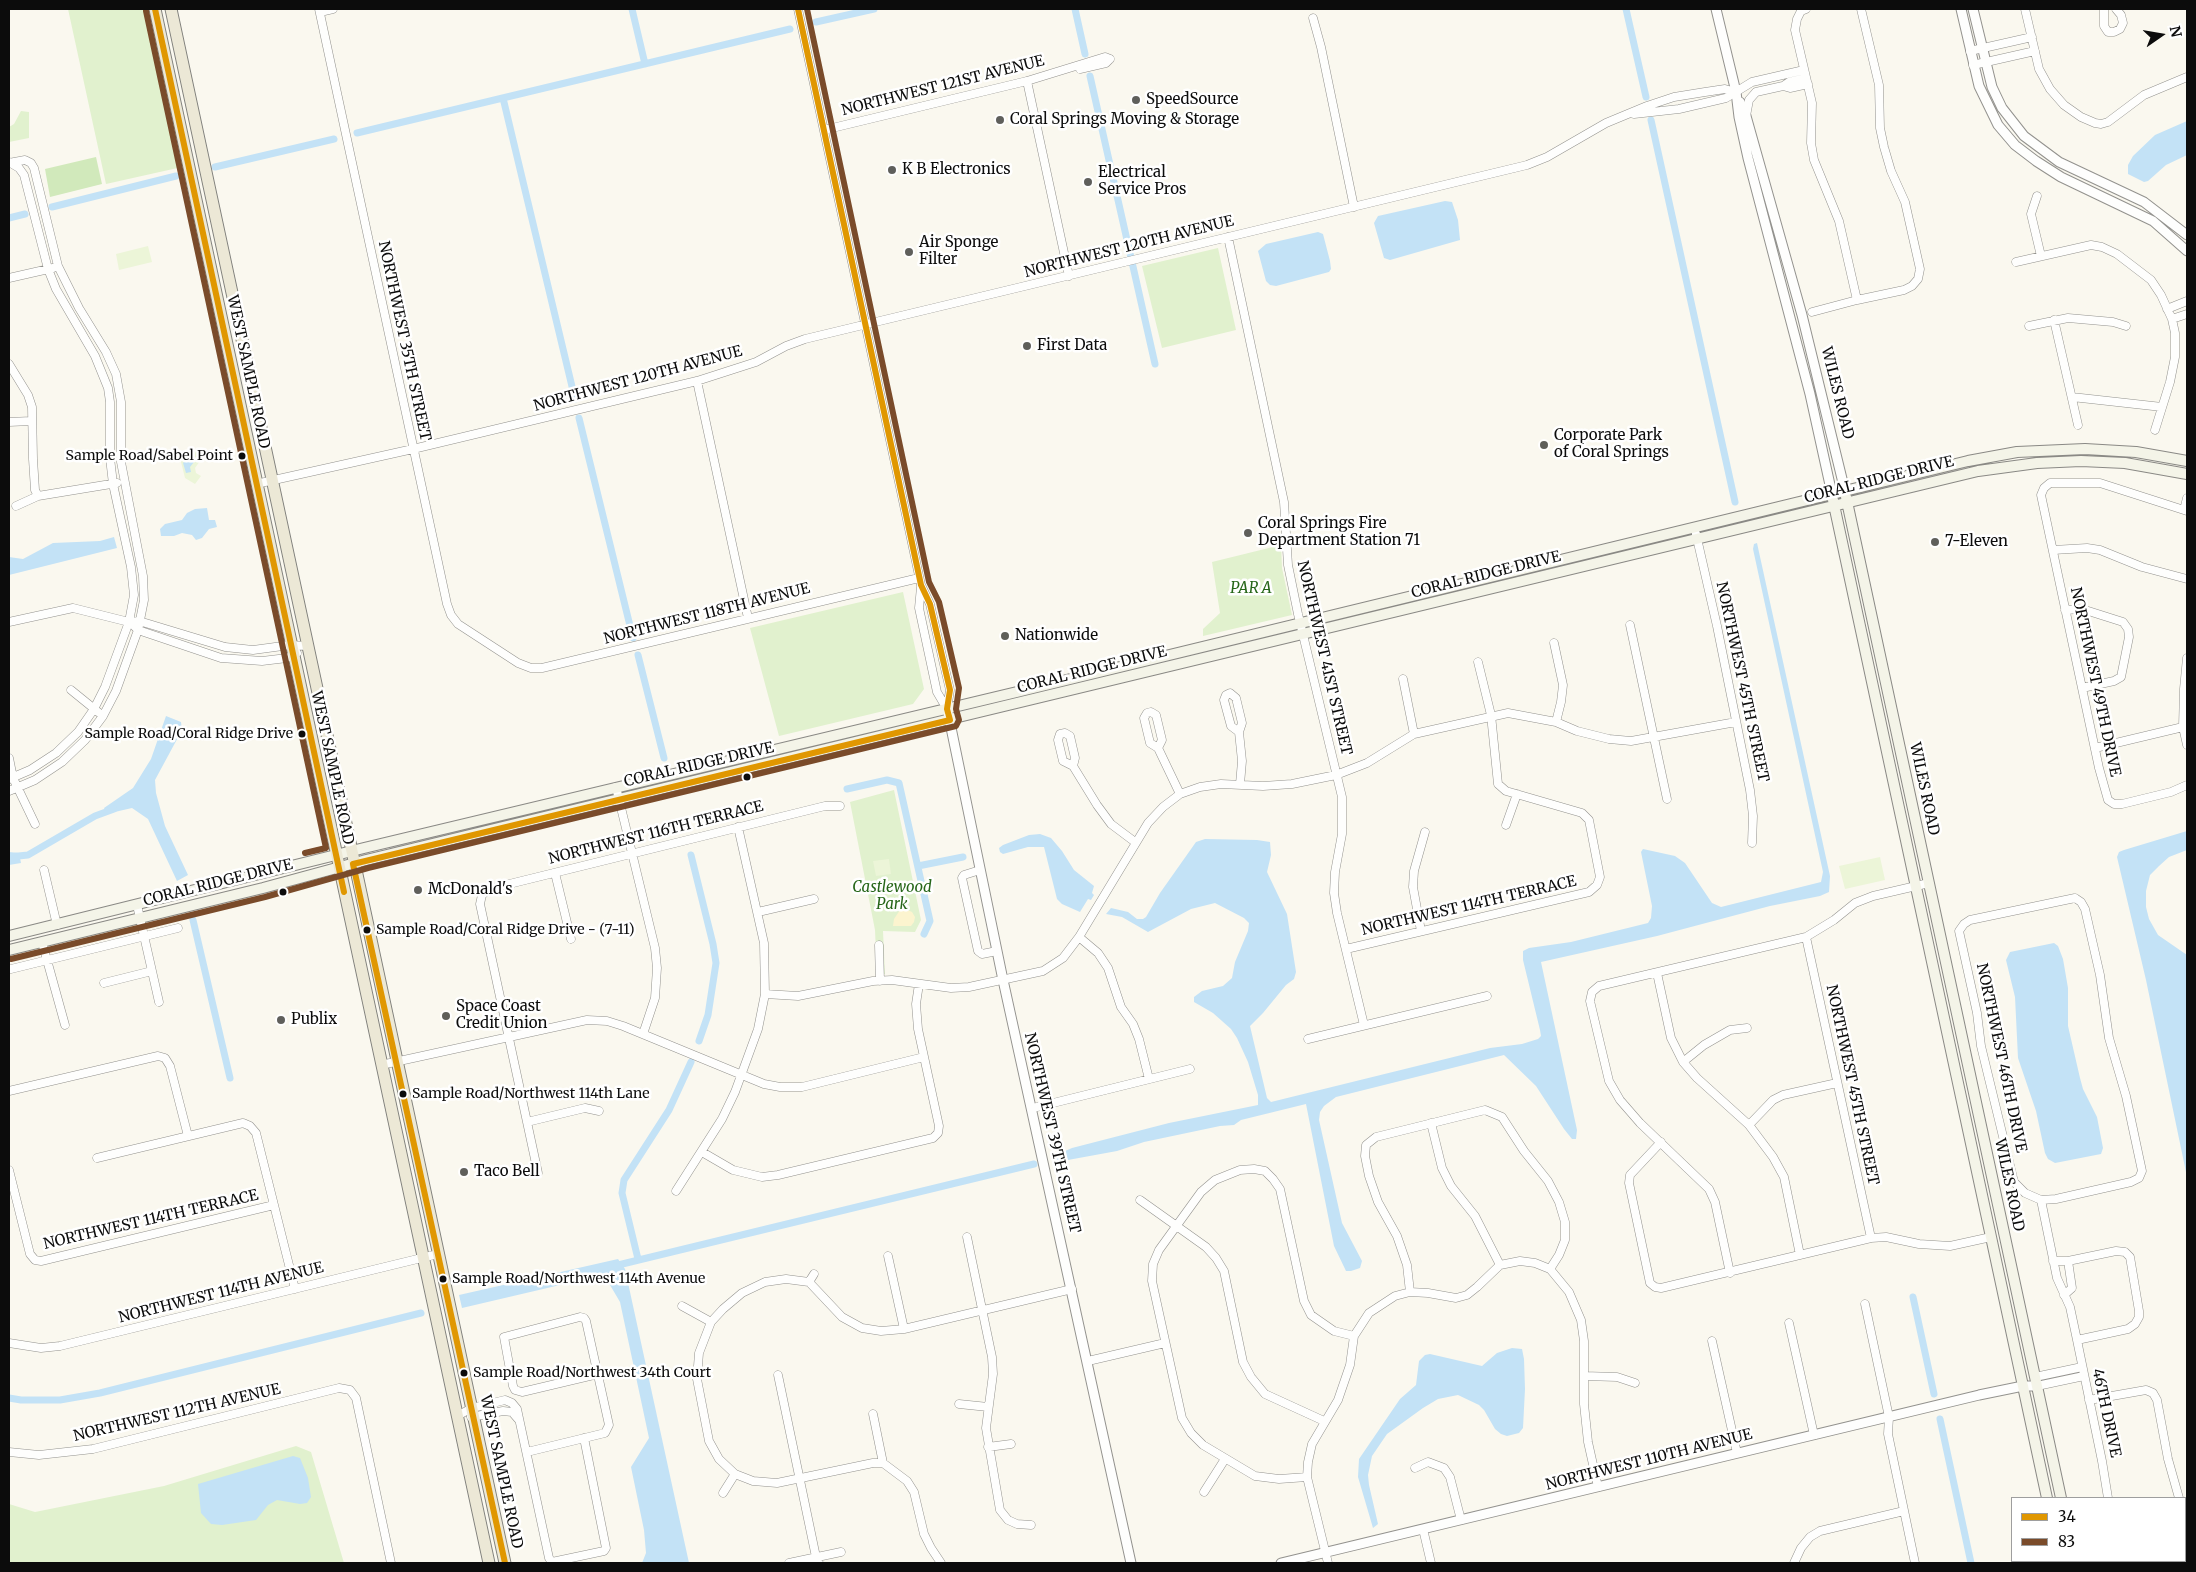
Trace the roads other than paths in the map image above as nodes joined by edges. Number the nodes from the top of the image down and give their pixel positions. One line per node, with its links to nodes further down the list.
1 (155, 9): 70 (main road, WEST SAMPLE ROAD)
2 (171, 9): 67 (main road, WEST SAMPLE ROAD)
3 (333, 9): 13 (street)
4 (798, 9): 31 (street, NORTHWEST 39TH STREET)
5 (1716, 9): 28 (street, WILES ROAD)
6 (1806, 9): 24 (street)
7 (1861, 9): 44 (street)
8 (1961, 9): 17 (street)
9 (1973, 9): 16 (street)
10 (2025, 9): 15 (street)
11 (2104, 9): 12 (street)
12 (2116, 9)
13 (319, 10): 64 (street, NORTHWEST 35TH STREET)
14 (1313, 18): 34 (street)
15 (2032, 37): 16 (street); 18 (street)
16 (1982, 49): 17 (street); 19 (street)
17 (1970, 51): 20 (street)
18 (2035, 51): 19 (street); 23 (street)
19 (1985, 62): 20 (street); 35 (street)
20 (1973, 65): 37 (street)
21 (1069, 69): 25 (street, NORTHWEST 121ST AVENUE)
22 (1791, 73): 24 (street); 26 (street); 28 (street)
23 (2187, 77)
24 (1806, 78): 26 (street); 27 (street); 44 (street)
25 (1027, 81): 31 (street, NORTHWEST 121ST AVENUE); 42 (street)
26 (1793, 82): 27 (street)
27 (1783, 86): 30 (street)
28 (1736, 92): 29 (street, NORTHWEST 120TH AVENUE); 29 (street, NORTHWEST 120TH AVENUE); 30 (street, WILES ROAD); 72 (street, WILES ROAD)
29 (1625, 115): 34 (street, NORTHWEST 120TH AVENUE)
30 (1746, 116): 71 (street, WILES ROAD)
31 (824, 130): 51 (street, NORTHWEST 39TH STREET)
32 (9, 163): 40 (street); 41 (street)
33 (2037, 196): 38 (street)
34 (1354, 206): 36 (street, NORTHWEST 120TH AVENUE)
35 (2187, 236)
36 (1228, 237): 42 (street, NORTHWEST 120TH AVENUE); 89 (street, NORTHWEST 41ST STREET)
37 (2187, 250)
38 (2041, 256): 39 (street); 46 (street)
39 (2016, 262)
40 (58, 266): 41 (street); 56 (street)
41 (48, 269): 43 (street); 57 (street)
42 (1069, 276): 51 (street, NORTHWEST 120TH AVENUE)
43 (9, 278)
44 (1856, 300): 47 (street)
45 (2187, 301): 46 (street)
46 (2167, 308): 49 (street)
47 (1812, 312)
48 (2187, 314): 49 (street)
49 (2172, 319): 59 (street)
50 (2054, 320): 52 (street); 53 (street); 58 (street)
51 (865, 324): 55 (street, NORTHWEST 120TH AVENUE); 83 (street, NORTHWEST 39TH STREET)
52 (2029, 326)
53 (2126, 326)
54 (9, 364): 60 (street)
55 (697, 381): 64 (street, NORTHWEST 120TH AVENUE); 85 (street)
56 (118, 386): 57 (street); 68 (street)
57 (108, 388): 69 (street)
58 (2072, 397): 59 (street); 62 (street)
59 (2162, 407): 63 (street)
60 (32, 421): 61 (street); 73 (street)
61 (9, 422)
62 (2078, 425)
63 (2155, 430)
64 (413, 450): 67 (street, NORTHWEST 120TH AVENUE); 96 (street, NORTHWEST 35TH STREET)
65 (2187, 461): 71 (main road, CORAL RIDGE DRIVE)
66 (2187, 474): 75 (main road, CORAL RIDGE DRIVE)
67 (272, 481): 70 (street, NORTHWEST 120TH AVENUE); 94 (main road, WEST SAMPLE ROAD)
68 (124, 482): 69 (street); 86 (street)
69 (113, 484): 73 (street); 88 (street)
70 (256, 484): 95 (main road, WEST SAMPLE ROAD)
71 (1845, 491): 72 (main road, CORAL RIDGE DRIVE); 75 (main road, WILES ROAD)
72 (1832, 494): 77 (main road, WILES ROAD); 79 (main road, CORAL RIDGE DRIVE)
73 (38, 496): 76 (street)
74 (2187, 498): 78 (street)
75 (1848, 503): 77 (main road, CORAL RIDGE DRIVE); 146 (main road, WILES ROAD)
76 (16, 506)
77 (1834, 506): 80 (main road, CORAL RIDGE DRIVE); 147 (main road, WILES ROAD)
78 (2186, 510): 81 (street, NORTHWEST 49TH DRIVE)
79 (1695, 528): 80 (street, NORTHWEST 45TH STREET); 89 (main road, CORAL RIDGE DRIVE)
80 (1697, 539): 92 (main road, CORAL RIDGE DRIVE); 108 (street, NORTHWEST 45TH STREET)
81 (2053, 550): 82 (street); 84 (street, NORTHWEST 49TH DRIVE)
82 (2187, 579)
83 (920, 581): 85 (street, NORTHWEST 118TH AVENUE); 103 (street, NORTHWEST 39TH STREET); 103 (street, NORTHWEST 39TH STREET)
84 (2065, 610): 100 (street, NORTHWEST 49TH DRIVE); 100 (street)
85 (748, 618): 96 (street, NORTHWEST 118TH AVENUE)
86 (140, 621): 88 (street); 91 (street); 95 (street)
87 (9, 622): 88 (street)
88 (129, 622): 91 (street); 102 (street)
89 (1300, 624): 92 (street, NORTHWEST 41ST STREET); 103 (main road, CORAL RIDGE DRIVE)
90 (1630, 625): 112 (street)
91 (138, 630): 95 (street); 105 (street)
92 (1303, 634): 106 (main road, CORAL RIDGE DRIVE); 120 (street, NORTHWEST 41ST STREET)
93 (1554, 643): 107 (street)
94 (307, 646): 95 (street); 138 (main road, WEST SAMPLE ROAD)
95 (292, 651): 140 (main road, WEST SAMPLE ROAD)
96 (503, 654)
97 (2187, 658): 109 (street)
98 (1478, 662): 104 (street)
99 (1403, 679): 111 (street)
100 (2082, 688): 115 (street, NORTHWEST 49TH DRIVE)
101 (71, 690): 102 (street)
102 (94, 708): 105 (street); 121 (street)
103 (947, 709): 106 (street, NORTHWEST 39TH STREET); 116 (main road, CORAL RIDGE DRIVE)
104 (1491, 715): 107 (street); 111 (street); 128 (street)
105 (103, 716): 125 (street)
106 (950, 720): 119 (main road, CORAL RIDGE DRIVE); 144 (street, NORTHWEST 39TH STREET)
107 (1556, 722): 112 (street)
108 (1736, 722): 112 (street); 137 (street, NORTHWEST 45TH STREET)
109 (2183, 727): 113 (street); 115 (street)
110 (1239, 732): 122 (street)
111 (1414, 734): 120 (street)
112 (1654, 737): 129 (street)
113 (2187, 745)
114 (1158, 748): 127 (street)
115 (2095, 748): 123 (street, NORTHWEST 49TH DRIVE)
116 (772, 750): 119 (main road); 124 (main road, CORAL RIDGE DRIVE)
117 (9, 758): 121 (street)
118 (1073, 766): 136 (street)
119 (754, 767): 130 (main road, CORAL RIDGE DRIVE)
120 (1336, 775): 122 (street); 162 (street, NORTHWEST 41ST STREET)
121 (11, 779): 125 (street)
122 (1240, 784): 127 (street)
123 (2187, 785)
124 (616, 787): 130 (street); 138 (main road, CORAL RIDGE DRIVE)
125 (18, 788): 126 (street); 132 (street)
126 (9, 791)
127 (1180, 794): 136 (street)
128 (1517, 794): 133 (street); 154 (street, NORTHWEST 114TH TERRACE)
129 (1667, 799)
130 (618, 800): 139 (street); 141 (main road, CORAL RIDGE DRIVE)
131 (840, 806): 134 (street, NORTHWEST 116TH TERRACE)
132 (35, 824)
133 (1506, 825)
134 (738, 827): 139 (street, NORTHWEST 116TH TERRACE); 150 (street)
135 (1425, 832): 154 (street)
136 (1135, 842): 158 (street)
137 (1752, 843)
138 (351, 851): 140 (main road, CORAL RIDGE DRIVE); 141 (main road, WEST SAMPLE ROAD)
139 (631, 854): 145 (street, NORTHWEST 116TH TERRACE); 179 (street)
140 (336, 855): 142 (main road, WEST SAMPLE ROAD); 149 (main road, CORAL RIDGE DRIVE)
141 (353, 864): 142 (main road, CORAL RIDGE DRIVE); 183 (main road, WEST SAMPLE ROAD)
142 (338, 867): 151 (main road, CORAL RIDGE DRIVE); 185 (main road, WEST SAMPLE ROAD)
143 (44, 870): 152 (street)
144 (980, 870): 164 (street, NORTHWEST 39TH STREET); 164 (street)
145 (555, 872): 159 (street); 180 (street, NORTHWEST 116TH TERRACE)
146 (1929, 883): 147 (street); 210 (main road, WILES ROAD)
147 (1916, 886): 157 (street); 208 (main road, WILES ROAD)
148 (814, 899): 150 (street)
149 (137, 905): 151 (street); 152 (main road, CORAL RIDGE DRIVE)
150 (758, 912): 173 (street)
151 (140, 918): 156 (street); 160 (main road, CORAL RIDGE DRIVE)
152 (57, 925): 155 (main road, CORAL RIDGE DRIVE)
153 (178, 928): 156 (street)
154 (1421, 931): 162 (street, NORTHWEST 114TH TERRACE)
155 (9, 936)
156 (144, 936): 165 (street); 167 (street)
157 (1806, 937): 168 (street); 189 (street, NORTHWEST 45TH STREET)
158 (1080, 938): 169 (street); 188 (street)
159 (571, 939)
160 (42, 942): 163 (main road, CORAL RIDGE DRIVE); 165 (street)
161 (879, 945): 170 (street)
162 (1346, 949): 177 (street, NORTHWEST 41ST STREET)
163 (9, 950)
164 (997, 951): 169 (street, NORTHWEST 39TH STREET)
165 (46, 960): 166 (street); 176 (street)
166 (11, 969)
167 (152, 971): 171 (street); 175 (street)
168 (1657, 972): 184 (street); 197 (street)
169 (1003, 980): 172 (street); 191 (street, NORTHWEST 39TH STREET)
170 (880, 981): 172 (street); 173 (street)
171 (104, 983)
172 (919, 984): 182 (street)
173 (766, 994): 187 (street)
174 (1487, 996): 177 (street)
175 (159, 1002)
176 (65, 1025)
177 (1364, 1025): 181 (street)
178 (1747, 1028): 184 (street)
179 (643, 1034): 180 (street); 187 (street)
180 (509, 1037): 183 (street); 193 (street)
181 (1308, 1039)
182 (924, 1056): 187 (street); 198 (street)
183 (396, 1062): 185 (street); 211 (main road, WEST SAMPLE ROAD)
184 (1683, 1062): 195 (street)
185 (381, 1066): 214 (main road, WEST SAMPLE ROAD)
186 (1190, 1070): 188 (street)
187 (742, 1075): 198 (street)
188 (1149, 1079): 191 (street)
189 (1838, 1082): 195 (street); 209 (street, NORTHWEST 45TH STREET)
190 (9, 1091): 196 (street)
191 (1033, 1108): 222 (street, NORTHWEST 39TH STREET)
192 (599, 1111): 193 (street)
193 (527, 1122): 201 (street)
194 (1431, 1123): 217 (street); 218 (street); 224 (street)
195 (1749, 1125): 212 (street)
196 (188, 1136): 199 (street); 205 (street)
197 (1662, 1142): 219 (street); 219 (street)
198 (702, 1152): 202 (street)
199 (98, 1158)
200 (9, 1170): 205 (street, NORTHWEST 114TH TERRACE)
201 (538, 1173)
202 (676, 1191)
203 (1140, 1200): 206 (street)
204 (2041, 1200): 204 (street, NORTHWEST 46TH DRIVE); 215 (street, 46TH DRIVE)
205 (274, 1205): 223 (street)
206 (1176, 1226): 232 (street); 235 (street); 253 (street)
207 (966, 1237): 228 (street)
208 (1991, 1237): 209 (street); 210 (main road); 245 (main road, WILES ROAD)
209 (1871, 1238): 212 (street)
210 (2008, 1250): 243 (main road, WILES ROAD)
211 (438, 1254): 214 (street, NORTHWEST 114TH AVENUE); 249 (main road, WEST SAMPLE ROAD)
212 (1800, 1255): 219 (street)
213 (888, 1256): 231 (street)
214 (423, 1258): 223 (street, NORTHWEST 114TH AVENUE); 251 (main road, WEST SAMPLE ROAD)
215 (2053, 1261): 216 (street); 225 (street, 46TH DRIVE)
216 (2068, 1261): 225 (street); 233 (street)
217 (1500, 1265): 218 (street); 224 (street)
218 (1550, 1269): 241 (street)
219 (1730, 1272)
220 (814, 1274): 221 (street)
221 (809, 1282): 229 (street); 231 (street)
222 (1072, 1288): 228 (street); 237 (street, NORTHWEST 39TH STREET)
223 (295, 1289): 236 (street, NORTHWEST 114TH AVENUE)
224 (1410, 1292): 232 (street)
225 (2064, 1295): 233 (street, 46TH DRIVE)
226 (1864, 1304): 252 (street)
227 (682, 1306): 229 (street)
228 (982, 1311): 231 (street); 248 (street)
229 (711, 1322): 264 (street)
230 (1789, 1323): 254 (street)
231 (904, 1330)
232 (1354, 1336): 253 (street)
233 (2077, 1340): 238 (street, 46TH DRIVE)
234 (1712, 1342): 260 (street)
235 (1165, 1343): 237 (street); 261 (street)
236 (9, 1344)
237 (1088, 1362): 286 (street, NORTHWEST 39TH STREET)
238 (2082, 1367): 242 (street, 46TH DRIVE); 243 (street)
239 (598, 1374): 239 (street); 255 (street)
240 (778, 1375): 266 (street)
241 (1584, 1376): 244 (street); 267 (street)
242 (2084, 1376): 243 (street); 246 (street, 46TH DRIVE)
243 (2036, 1381): 245 (street, NORTHWEST 110TH AVENUE); 272 (main road, WILES ROAD)
244 (1634, 1384)
245 (2023, 1386): 252 (street, NORTHWEST 110TH AVENUE); 271 (main road, WILES ROAD)
246 (2089, 1400): 270 (street, 46TH DRIVE); 273 (street)
247 (959, 1404): 248 (street)
248 (988, 1407): 257 (street)
249 (473, 1412): 251 (street); 259 (street); 283 (main road, WEST SAMPLE ROAD)
250 (873, 1414): 262 (street)
251 (457, 1416): 282 (main road, WEST SAMPLE ROAD)
252 (1889, 1417): 254 (street, NORTHWEST 110TH AVENUE); 274 (street)
253 (1324, 1421): 265 (street)
254 (1814, 1435): 260 (street, NORTHWEST 110TH AVENUE)
255 (584, 1438): 259 (street); 259 (street)
256 (1011, 1444): 257 (street)
257 (988, 1447): 276 (street)
258 (9, 1452): 281 (street, NORTHWEST 112TH AVENUE)
259 (527, 1452)
260 (1738, 1453): 267 (street, NORTHWEST 110TH AVENUE)
261 (1225, 1459): 265 (street); 268 (street)
262 (883, 1463): 266 (street); 285 (street)
263 (1415, 1468): 275 (street)
264 (735, 1474): 266 (street); 269 (street)
265 (1307, 1476): 279 (street)
266 (799, 1479): 280 (street)
267 (1598, 1487): 275 (street, NORTHWEST 110TH AVENUE)
268 (1204, 1492)
269 (723, 1493)
270 (2108, 1495)
271 (2047, 1497)
272 (2061, 1497)
273 (2179, 1497)
274 (1904, 1511): 290 (street); 291 (street)
275 (1461, 1520): 277 (street, NORTHWEST 110TH AVENUE)
276 (1031, 1525)
277 (1423, 1529): 279 (street, NORTHWEST 110TH AVENUE); 289 (street)
278 (841, 1552): 280 (street)
279 (1326, 1552): 287 (street, NORTHWEST 110TH AVENUE); 288 (street)
280 (817, 1560): 284 (street)
281 (391, 1563)
282 (489, 1563)
283 (505, 1563)
284 (789, 1563)
285 (941, 1563)
286 (1131, 1563)
287 (1281, 1563)
288 (1328, 1563)
289 (1431, 1563)
290 (1794, 1563)
291 (1915, 1563)

